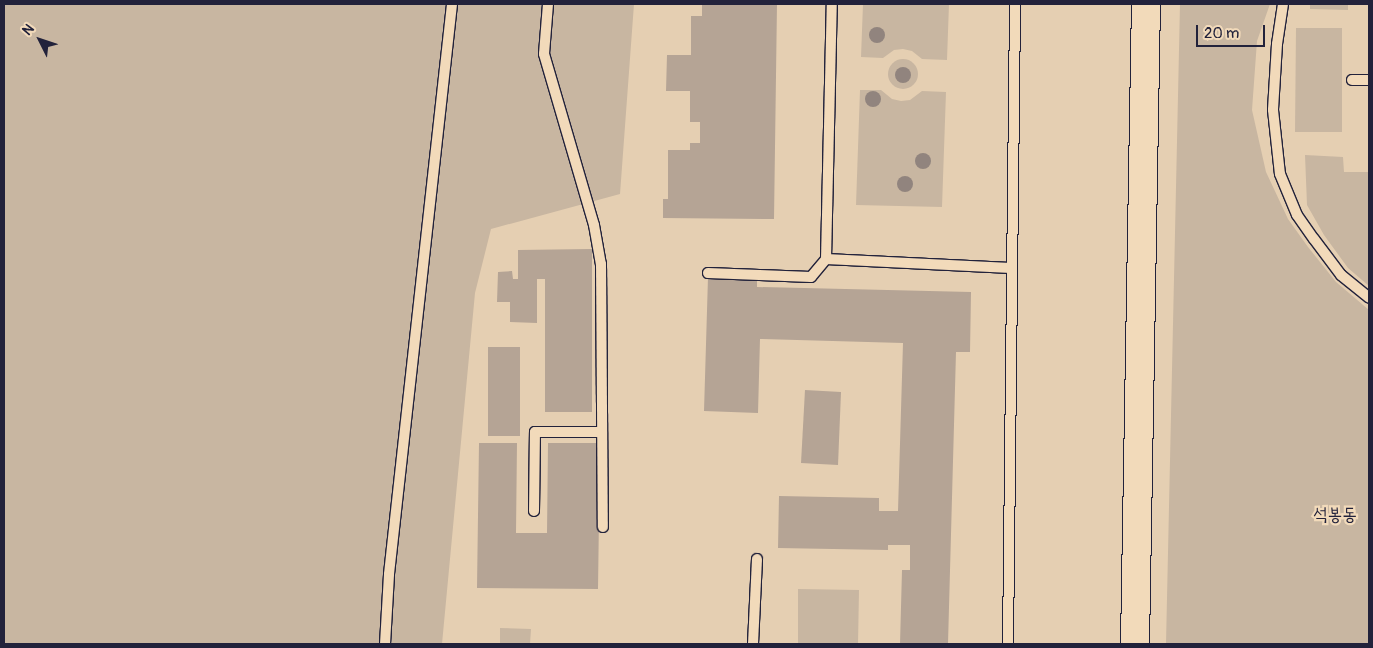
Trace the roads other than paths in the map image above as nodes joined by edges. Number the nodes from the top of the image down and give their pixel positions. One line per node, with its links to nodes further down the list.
1 (452, 4): 17 (lane)
2 (548, 4): 13 (lane)
3 (832, 4): 9 (lane)
4 (1015, 4): 10 (lane)
5 (1146, 4): 20 (main road)
6 (1283, 4): 12 (lane)
7 (1352, 80): 8 (lane)
8 (1369, 80)
9 (826, 259): 10 (lane); 11 (lane)
10 (1011, 268): 19 (lane)
11 (708, 273)
12 (1369, 298)
13 (602, 432): 14 (lane); 15 (lane)
14 (534, 511)
15 (603, 527)
16 (757, 559): 18 (lane)
17 (385, 644)
18 (753, 644)
19 (1008, 644)
20 (1136, 644)

